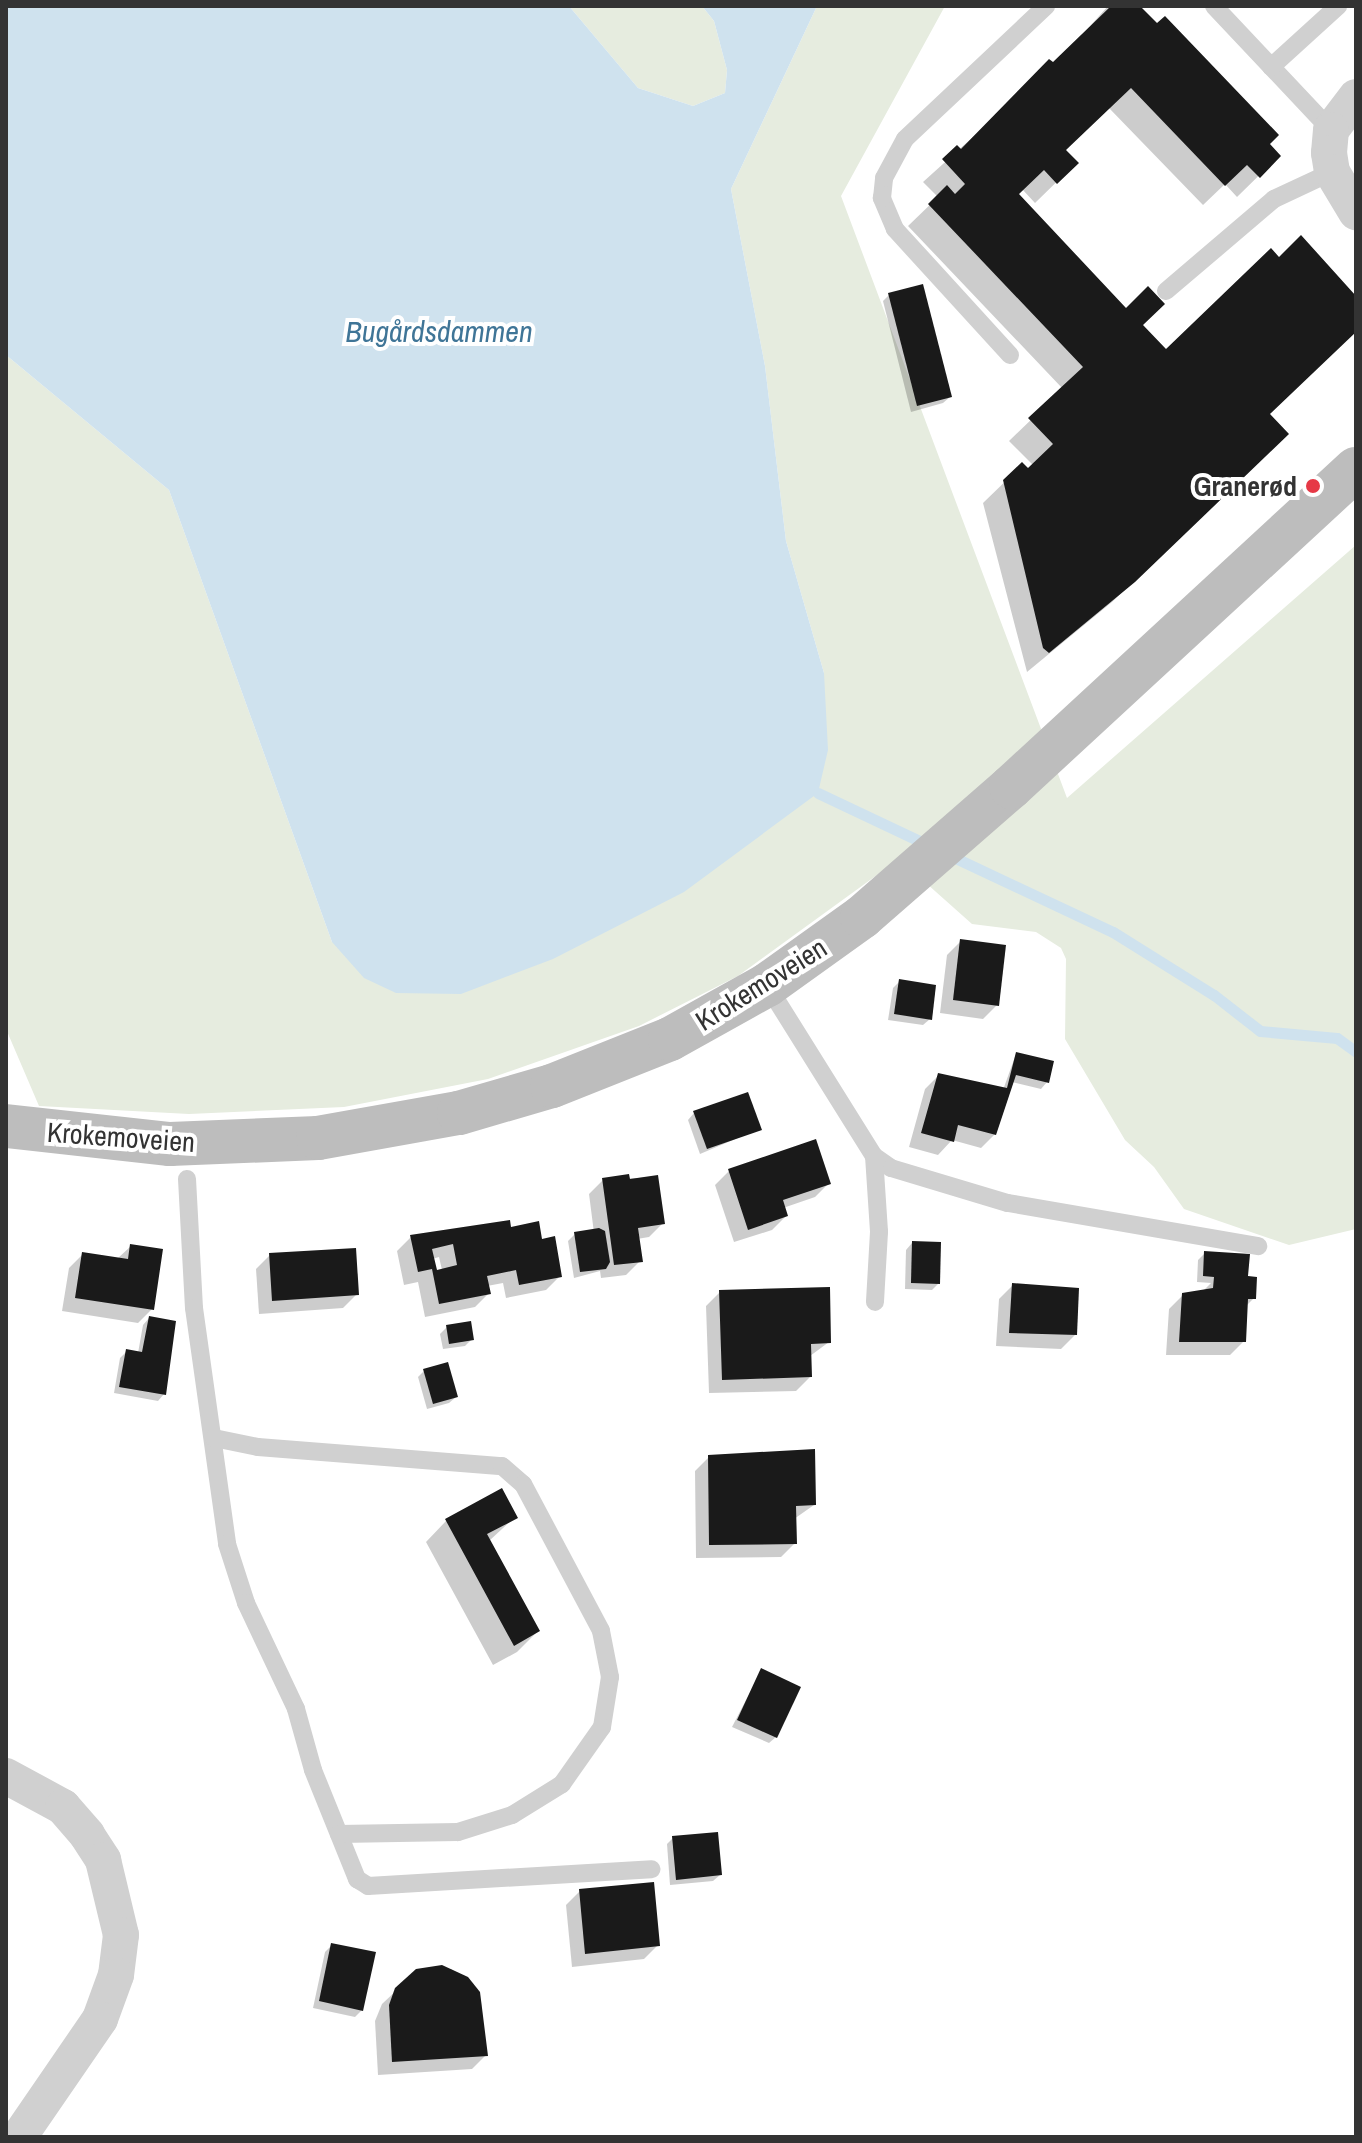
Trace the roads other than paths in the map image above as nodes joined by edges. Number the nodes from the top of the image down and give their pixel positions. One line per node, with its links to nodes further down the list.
1 (1046, 6): 10 (lane)
2 (1214, 6): 4 (lane)
3 (1338, 6): 4 (lane)
4 (1271, 67): 6 (lane)
5 (1356, 97): 6 (street)
6 (1331, 130): 7 (street)
7 (1332, 172): 8 (street); 9 (lane)
8 (1356, 212)
9 (1166, 291)
10 (1010, 355)
11 (1356, 469): 12 (main road, Krokemoveien)
12 (767, 985): 13 (main road, Krokemoveien); 14 (lane)
13 (6, 1126)
14 (874, 1156): 16 (lane); 17 (lane)
15 (187, 1179): 18 (lane)
16 (1258, 1246)
17 (875, 1302)
18 (214, 1438): 20 (lane); 20 (lane)
19 (6, 1776): 22 (street)
20 (339, 1834): 21 (lane)
21 (651, 1869)
22 (19, 2137)

